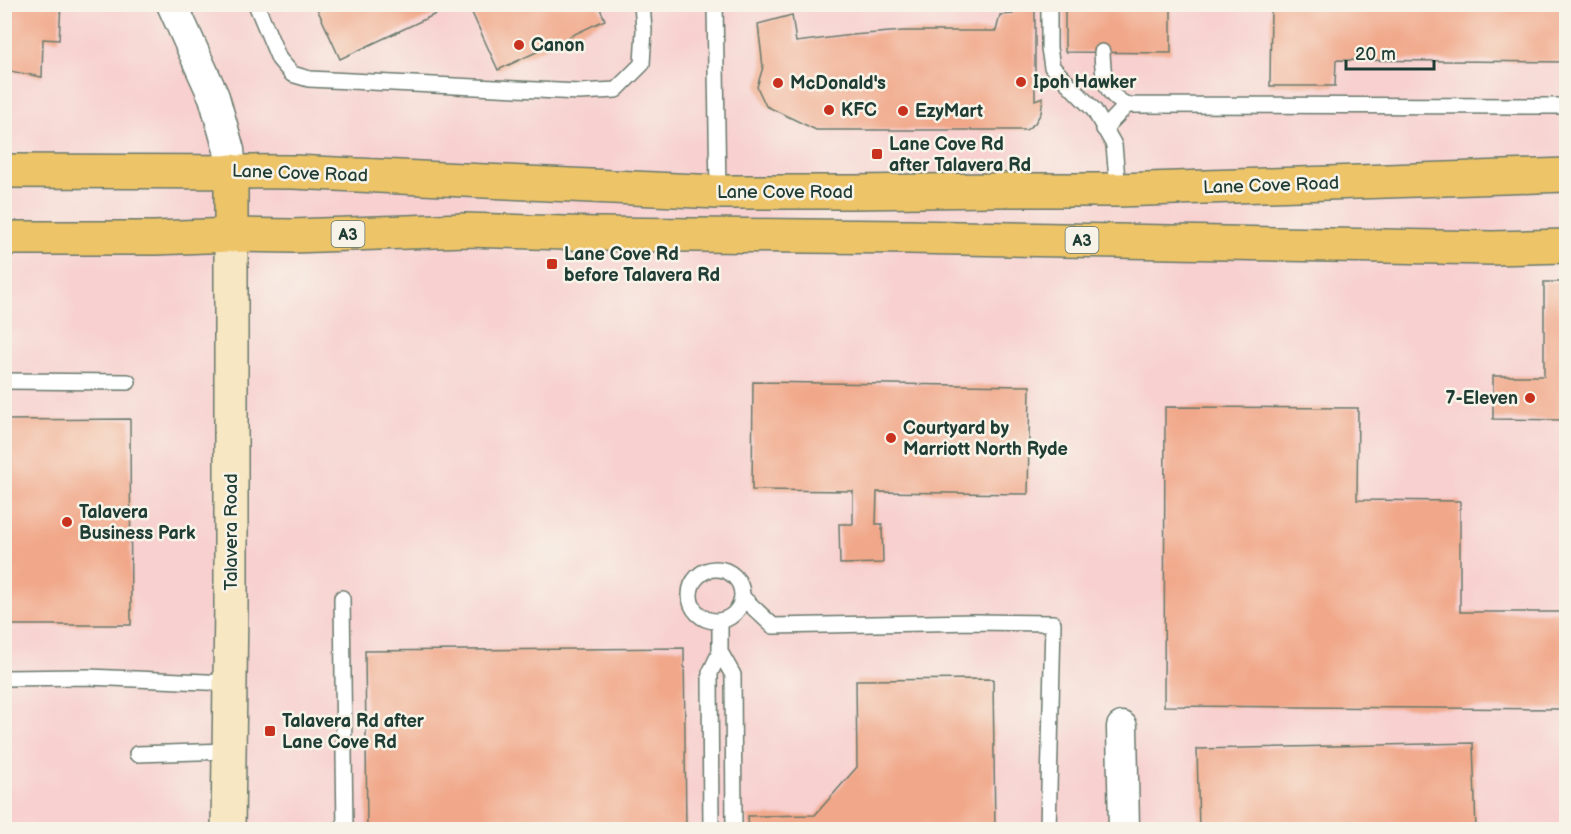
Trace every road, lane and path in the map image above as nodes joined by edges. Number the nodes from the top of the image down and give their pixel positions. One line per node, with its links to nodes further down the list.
1 (172, 4): 11 (street)
2 (256, 4): 3 (lane)
3 (642, 4)
4 (715, 4): 14 (lane)
5 (1049, 4): 9 (lane)
6 (1102, 52): 7 (lane)
7 (1127, 105): 8 (lane); 9 (lane)
8 (1566, 106)
9 (1104, 129): 13 (lane)
10 (4, 171): 11 (highway, Lane Cove Road)
11 (231, 171): 14 (highway, Lane Cove Road); 15 (highway)
12 (1566, 175): 13 (highway, Lane Cove Road)
13 (1118, 190): 14 (highway, Lane Cove Road)
14 (718, 192)
15 (231, 235): 16 (highway, A3); 17 (highway, A3); 25 (main road, Talavera Road)
16 (4, 238)
17 (1566, 246)
18 (4, 381): 19 (lane)
19 (128, 382)
20 (742, 597): 22 (lane); 22 (lane); 33 (lane)
21 (342, 598): 30 (lane)
22 (720, 621): 23 (lane)
23 (720, 652): 31 (lane); 32 (lane)
24 (4, 678): 25 (lane)
25 (229, 683): 27 (main road, Talavera Road)
26 (1122, 727): 34 (street)
27 (228, 751): 28 (lane); 29 (main road, Talavera Road)
28 (137, 754)
29 (228, 830)
30 (345, 830)
31 (711, 830)
32 (734, 830)
33 (1047, 830)
34 (1124, 830)

